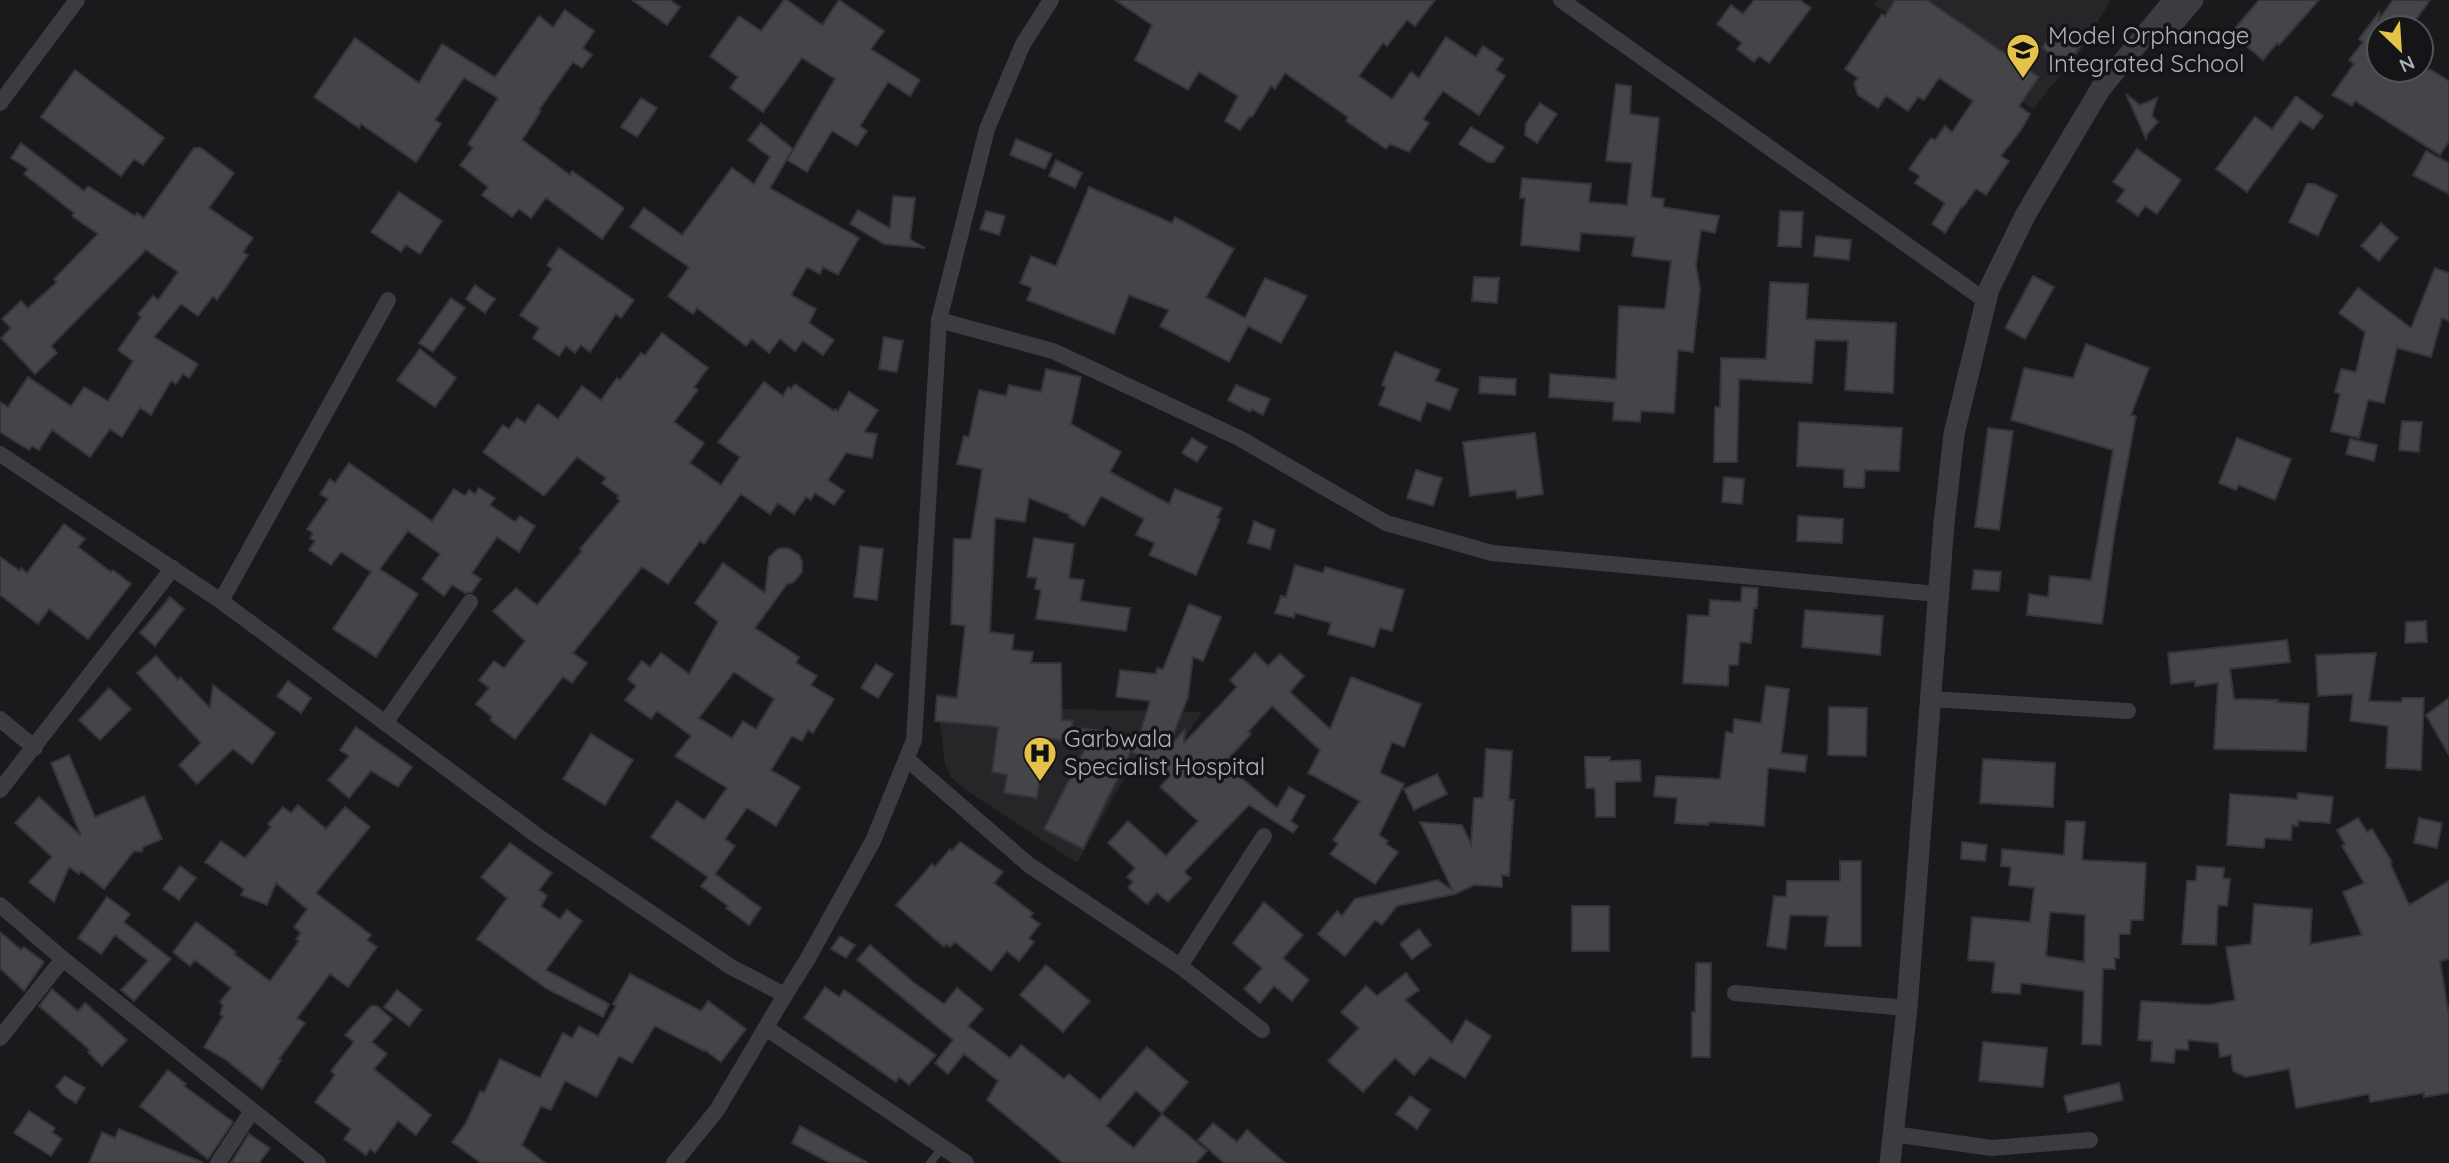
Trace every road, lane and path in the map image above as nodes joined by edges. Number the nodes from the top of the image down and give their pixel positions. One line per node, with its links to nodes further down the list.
1 (77, 0): 6 (street)
2 (1051, 0): 10 (street)
3 (1561, 0): 9 (street)
4 (2174, 0): 7 (street)
5 (2193, 0): 7 (street)
6 (0, 103)
7 (2026, 215): 9 (street)
8 (388, 300): 14 (street)
9 (1986, 301): 13 (street)
10 (939, 320): 13 (street); 21 (street)
11 (0, 454): 12 (street)
12 (173, 568): 14 (street); 20 (street)
13 (1937, 594): 16 (street)
14 (220, 601): 19 (street)
15 (470, 603): 19 (street)
16 (1931, 699): 17 (street); 29 (street)
17 (2128, 711)
18 (0, 719): 20 (street)
19 (385, 723): 28 (street)
20 (35, 748): 22 (street)
21 (908, 760): 26 (street); 28 (street)
22 (0, 790)
23 (1264, 836): 26 (street)
24 (0, 905): 25 (street)
25 (63, 959): 32 (street); 33 (street)
26 (1180, 966): 31 (street)
27 (1735, 993): 29 (street)
28 (785, 995): 30 (street)
29 (1907, 1008): 34 (street)
30 (766, 1028): 36 (street); 39 (street)
31 (1262, 1030)
32 (0, 1038)
33 (252, 1111): 37 (street); 38 (street)
34 (1893, 1134): 35 (street); 42 (street)
35 (2090, 1140)
36 (943, 1147): 40 (lane); 41 (street)
37 (218, 1163)
38 (318, 1163)
39 (674, 1163)
40 (930, 1163)
41 (966, 1163)
42 (1890, 1163)

